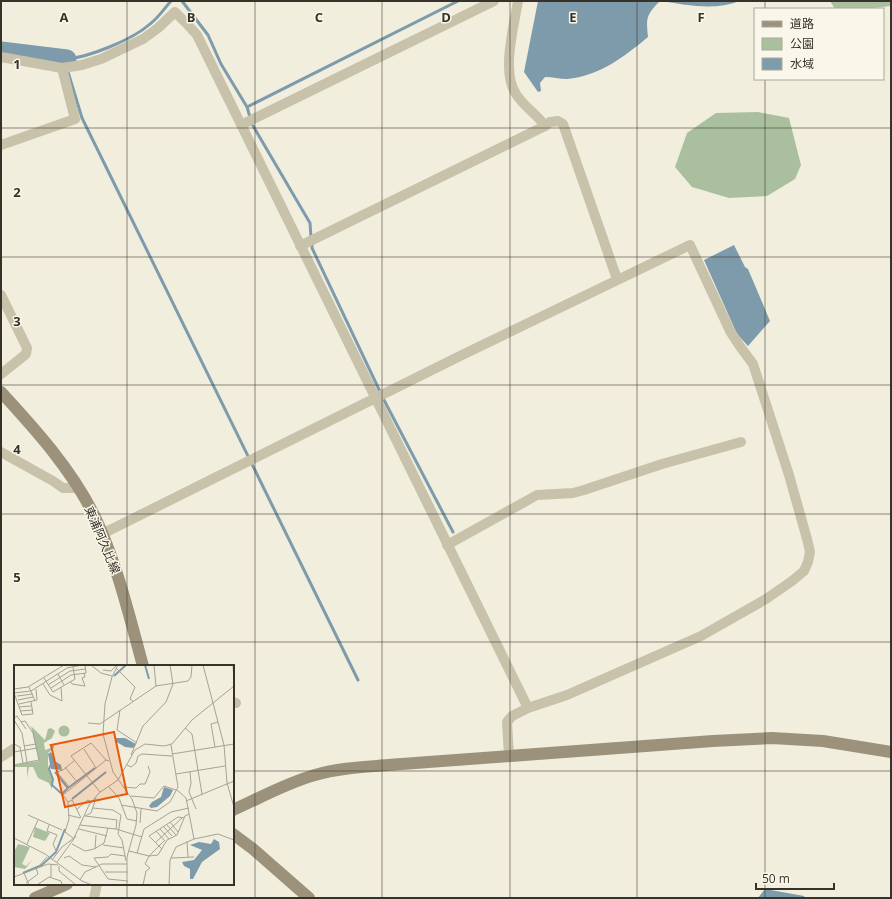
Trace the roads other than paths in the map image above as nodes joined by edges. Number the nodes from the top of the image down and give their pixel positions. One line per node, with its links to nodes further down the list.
1 (494, 1): 5 (street)
2 (518, 1): 6 (street)
3 (1, 57): 4 (street)
4 (62, 68): 5 (street); 7 (street)
5 (241, 124): 8 (street)
6 (545, 126): 8 (street); 9 (street)
7 (1, 145)
8 (300, 246): 13 (street)
9 (618, 279): 13 (street); 20 (street)
10 (1, 295): 11 (street)
11 (1, 374)
12 (1, 392): 16 (street, 東浦阿久比線)
13 (375, 398): 17 (street); 18 (street)
14 (740, 442): 18 (street)
15 (1, 452): 16 (street)
16 (79, 488): 17 (street, 東浦阿久比線)
17 (102, 534): 19 (street, 東浦阿久比線)
18 (448, 545): 20 (street)
19 (143, 665)
20 (528, 708): 23 (street)
21 (14, 749): 24 (street)
22 (891, 752): 23 (street)
23 (509, 756): 25 (street)
24 (1, 757)
25 (234, 810)
26 (234, 835): 31 (street)
27 (65, 885): 29 (street)
28 (97, 885): 30 (street)
29 (35, 898)
30 (94, 898)
31 (310, 898)

